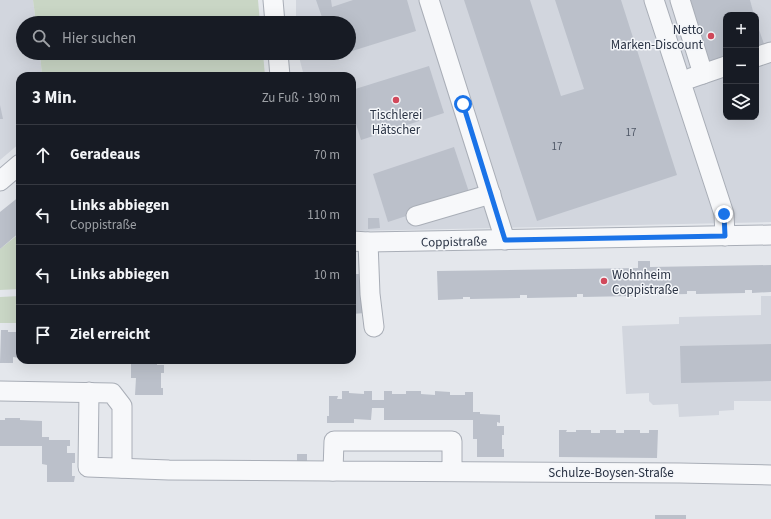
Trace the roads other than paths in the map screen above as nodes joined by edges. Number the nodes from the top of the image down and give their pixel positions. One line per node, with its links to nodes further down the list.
1 (274, 0): 5 (street)
2 (430, 0): 15 (street)
3 (654, 0): 12 (street)
4 (680, 0): 11 (street)
5 (275, 16)
6 (771, 52): 7 (street)
7 (759, 56)
8 (279, 60): 10 (street)
9 (723, 67): 11 (street)
10 (280, 72)
11 (703, 74): 12 (street)
12 (681, 81): 18 (street)
13 (16, 167): 14 (street)
14 (0, 181)
15 (491, 194): 16 (street); 19 (street)
16 (416, 216)
17 (771, 235): 18 (street, Coppistraße)
18 (725, 236): 19 (street, Coppistraße)
19 (505, 240): 20 (street, Coppistraße)
20 (360, 242): 21 (street)
21 (374, 327)
22 (0, 392): 23 (street)
23 (88, 392): 24 (street); 24 (street, Schulze-Boysen-Straße)
24 (122, 468): 25 (street, Schulze-Boysen-Straße)
25 (333, 470): 26 (street, Schulze-Boysen-Straße); 26 (street)
26 (452, 471): 27 (street, Schulze-Boysen-Straße)
27 (771, 475)

